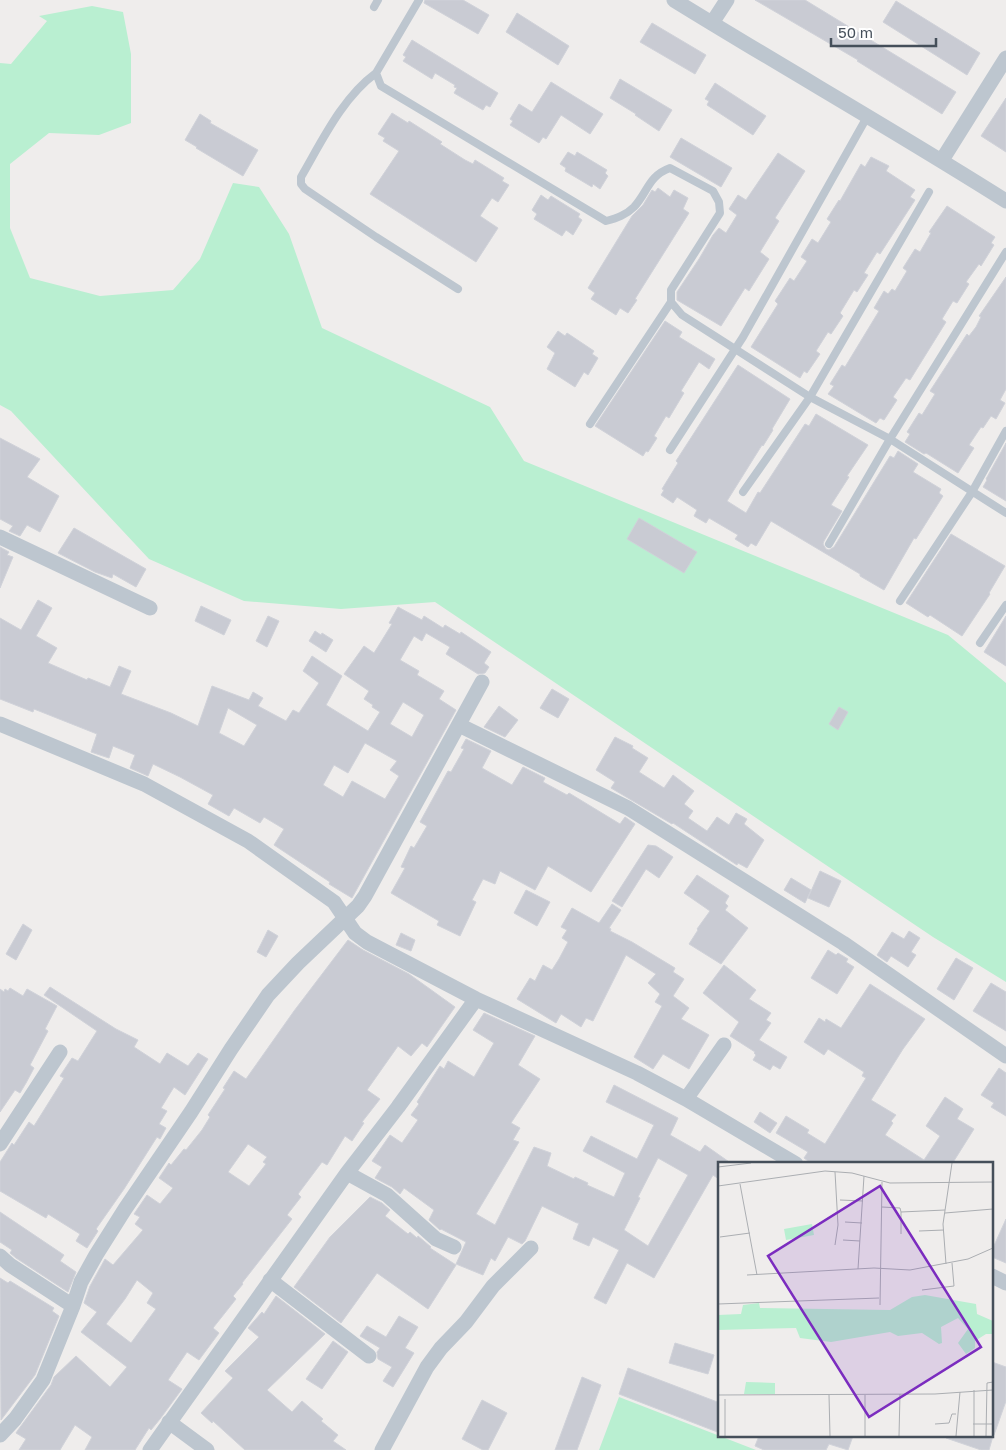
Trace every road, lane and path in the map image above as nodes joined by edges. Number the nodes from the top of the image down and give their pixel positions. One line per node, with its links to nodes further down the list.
1 (419, 0): 6 (lane)
2 (674, 0): 4 (street)
3 (727, 0): 4 (street)
4 (712, 23): 7 (street)
5 (1006, 58): 8 (street)
6 (376, 73): 12 (lane); 13 (lane)
7 (867, 117): 8 (street); 14 (lane)
8 (942, 160): 10 (street)
9 (928, 192): 15 (lane)
10 (1006, 201)
11 (1006, 252): 18 (lane)
12 (458, 289)
13 (671, 302): 14 (lane); 16 (lane)
14 (735, 349): 15 (lane); 19 (lane)
15 (810, 398): 18 (lane); 20 (lane)
16 (590, 424)
17 (1006, 432): 21 (lane)
18 (890, 439): 21 (lane); 24 (lane)
19 (670, 450)
20 (743, 492)
21 (972, 492): 22 (lane); 25 (lane)
22 (1006, 513)
23 (0, 537): 27 (street)
24 (830, 544)
25 (900, 601)
26 (1006, 605): 28 (lane)
27 (150, 608)
28 (980, 643)
29 (482, 682): 31 (street)
30 (0, 724): 32 (street)
31 (459, 725): 32 (street); 36 (street)
32 (345, 918): 33 (street); 47 (street)
33 (476, 998): 37 (street); 40 (street)
34 (724, 1045): 37 (street)
35 (60, 1052): 38 (street)
36 (1006, 1056)
37 (686, 1099): 39 (street)
38 (0, 1144)
39 (793, 1162)
40 (347, 1173): 41 (street); 45 (street)
41 (454, 1247)
42 (531, 1248): 53 (street)
43 (0, 1256): 47 (street)
44 (994, 1277): 46 (street)
45 (270, 1280): 48 (street); 49 (street)
46 (1006, 1283)
47 (74, 1306): 50 (street)
48 (369, 1356)
49 (169, 1422): 51 (street); 52 (street)
50 (0, 1436)
51 (150, 1450)
52 (207, 1450)
53 (382, 1450)

